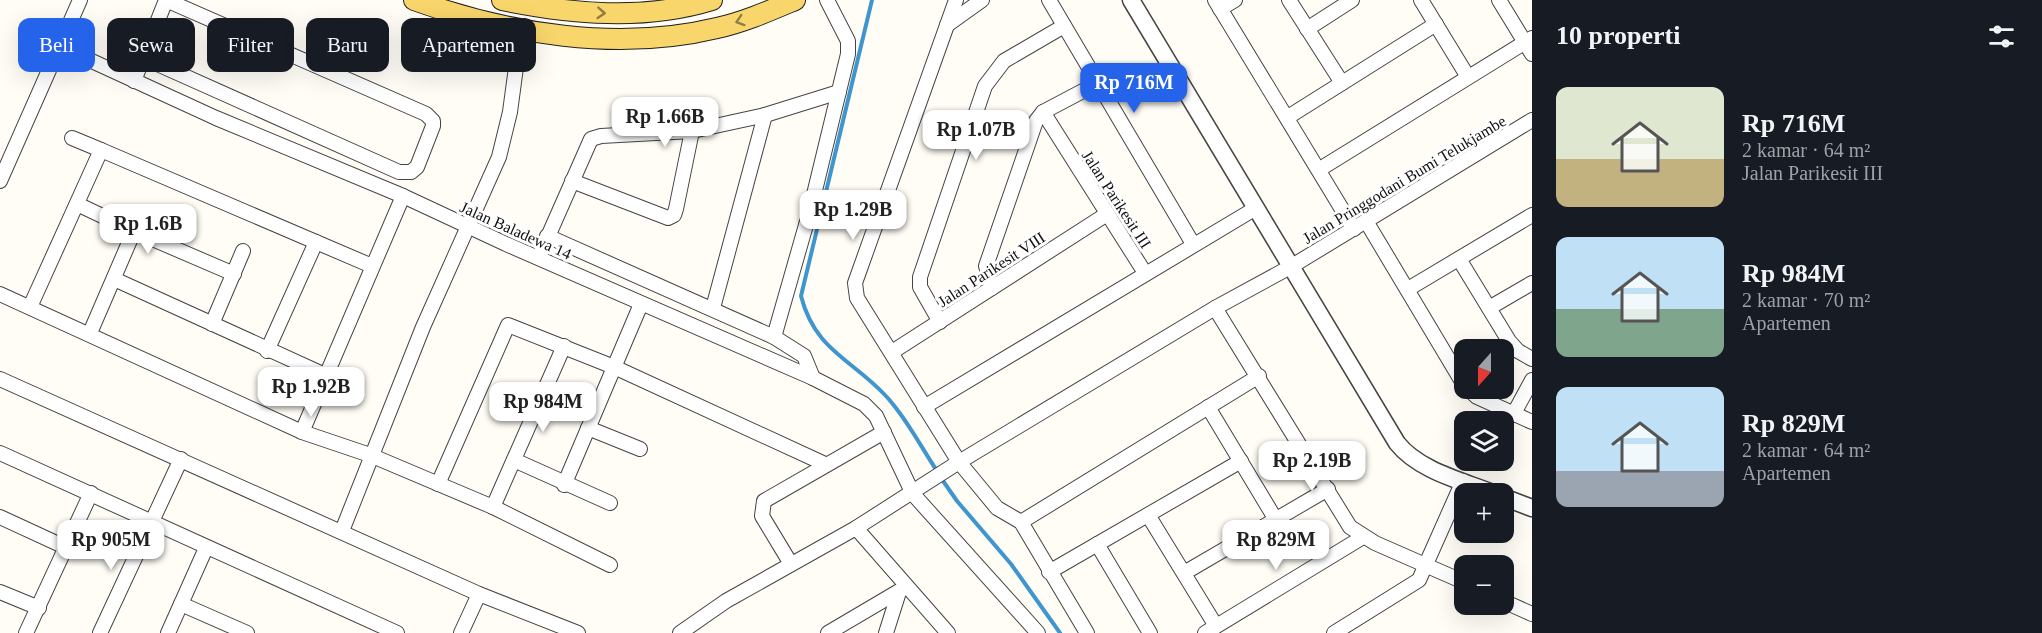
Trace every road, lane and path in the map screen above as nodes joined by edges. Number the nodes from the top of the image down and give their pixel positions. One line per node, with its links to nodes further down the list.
1 (80, 0): 17 (street)
2 (414, 0): 18 (main road)
3 (502, 0): 4 (main road, one-way to 4)
4 (712, 0)
5 (795, 0): 23 (main road, one-way to 23)
6 (828, 0): 34 (street)
7 (956, 0): 20 (street)
8 (1049, 0): 21 (street)
9 (1131, 0): 47 (street)
10 (1235, 0): 16 (street)
11 (1289, 0): 22 (street)
12 (1351, 0): 22 (street)
13 (1421, 0): 19 (street)
14 (1499, 0): 24 (street)
15 (977, 1): 20 (street)
16 (1218, 5): 37 (street)
17 (72, 18)
18 (471, 18)
19 (1436, 24): 30 (street); 33 (street)
20 (947, 25): 80 (street)
21 (1064, 26): 32 (street); 74 (street)
22 (1307, 29): 33 (street)
23 (536, 32)
24 (1530, 45): 30 (street)
25 (144, 58): 25 (street)
26 (95, 62): 31 (street, Jalan Baladewa 14)
27 (47, 72): 43 (street)
28 (138, 72): 31 (street)
29 (515, 72): 51 (street)
30 (1468, 77): 42 (street)
31 (134, 81): 45 (street, Jalan Baladewa 14)
32 (1098, 82): 35 (street); 56 (street)
33 (1342, 83): 37 (street)
34 (839, 92): 36 (street); 77 (street)
35 (1042, 112): 48 (street, Jalan Parikesit III); 66 (street)
36 (765, 115): 39 (street); 71 (street)
37 (1287, 117): 42 (street)
38 (1532, 120): 50 (street, Jalan Pringgodani Bumi Telukjambe)
39 (692, 131): 44 (street); 44 (street)
40 (72, 138): 41 (street)
41 (101, 150): 46 (street); 55 (street)
42 (1320, 169): 52 (street)
43 (0, 181)
44 (572, 181): 54 (street)
45 (403, 196): 51 (street, Jalan Baladewa 14); 60 (street)
46 (77, 204): 53 (street); 70 (street)
47 (1256, 208): 56 (street); 61 (street)
48 (1107, 214): 62 (street, Jalan Parikesit III); 66 (street, Jalan Parikesit VIII)
49 (1532, 215): 59 (street)
50 (1366, 221): 52 (street, Jalan Pringgodani Bumi Telukjambe); 67 (street)
51 (467, 226): 58 (street, Jalan Baladewa 14); 100 (street)
52 (1354, 229): 61 (street, Jalan Pringgodani Bumi Telukjambe)
53 (134, 231): 63 (street); 64 (street)
54 (547, 236): 58 (street); 71 (street)
55 (316, 242): 60 (street); 79 (street)
56 (1193, 244): 62 (street)
57 (243, 251): 63 (street)
58 (539, 257): 69 (street, Jalan Baladewa 14)
59 (1459, 259): 67 (street); 73 (street)
60 (372, 266): 84 (street)
61 (1292, 266): 72 (street, Jalan Pringgodani Bumi Telukjambe); 106 (street)
62 (1145, 273): 90 (street)
63 (234, 274): 75 (street)
64 (114, 279): 75 (street); 76 (street)
65 (1531, 286): 73 (street)
66 (992, 288): 74 (street, Jalan Parikesit VIII)
67 (1408, 289): 83 (street)
68 (0, 294): 70 (street)
69 (641, 304): 82 (street); 86 (street, Jalan Baladewa 14)
70 (30, 307): 76 (street)
71 (713, 308): 77 (street)
72 (1215, 308): 85 (street); 104 (street, Jalan Pringgodani Bumi Telukjambe)
73 (1489, 308): 81 (street)
74 (940, 322): 80 (street, Jalan Parikesit VIII)
75 (212, 324): 79 (street)
76 (90, 333): 96 (street)
77 (774, 337): 86 (street)
78 (564, 346): 82 (street); 102 (street); 108 (street)
79 (267, 351): 84 (street)
80 (892, 352): 90 (street)
81 (1532, 359)
82 (614, 367): 95 (street); 105 (street)
83 (1454, 368)
84 (325, 375): 96 (street)
85 (1259, 376): 91 (street); 110 (street)
86 (813, 378): 97 (street, Jalan Baladewa 14)
87 (0, 379): 101 (street)
88 (1532, 380): 93 (street)
89 (1486, 399): 92 (street)
90 (924, 407): 104 (street)
91 (1208, 407): 103 (street); 121 (street)
92 (1507, 411)
93 (1514, 415): 94 (street)
94 (1532, 422)
95 (588, 428): 98 (street); 109 (street)
96 (302, 432): 100 (street)
97 (884, 432): 105 (street); 112 (street, Jalan Baladewa 14)
98 (640, 449)
99 (0, 453): 111 (street)
100 (370, 456): 108 (street); 123 (street)
101 (182, 459): 120 (street); 123 (street)
102 (514, 460): 109 (street); 115 (street)
103 (1241, 461): 117 (street); 119 (street)
104 (959, 462): 112 (street, Jalan Pringgodani Bumi Telukjambe); 121 (street)
105 (825, 464): 128 (street)
106 (1463, 481): 107 (street); 130 (street)
107 (1468, 483)
108 (438, 484): 115 (street)
109 (564, 484): 114 (street)
110 (1328, 489): 119 (street); 124 (street)
111 (92, 492): 120 (street); 126 (street)
112 (913, 494): 122 (street, Jalan Pringgodani Bumi Telukjambe); 154 (street, Jalan Baladewa 14)
113 (1514, 501): 116 (street)
114 (610, 503)
115 (493, 507): 129 (street)
116 (1532, 508)
117 (1148, 514): 125 (street); 132 (street)
118 (0, 517): 126 (street)
119 (1276, 520): 132 (street)
120 (151, 522): 127 (street); 144 (street)
121 (1021, 522): 131 (street)
122 (856, 528): 128 (street, Jalan Pringgodani Bumi Telukjambe); 134 (street)
123 (342, 531): 136 (street)
124 (1363, 537): 130 (street); 142 (street)
125 (1097, 544): 131 (street); 156 (street)
126 (65, 547): 139 (street)
127 (206, 548): 137 (street); 147 (street)
128 (791, 564): 150 (street, Jalan Pringgodani Bumi Telukjambe)
129 (610, 565)
130 (1428, 565): 133 (street); 157 (street)
131 (1048, 572): 155 (street)
132 (1184, 573): 142 (street)
133 (1454, 577)
134 (903, 589): 151 (street); 152 (street); 153 (street)
135 (0, 592): 139 (street)
136 (479, 594): 148 (street); 149 (street)
137 (181, 604): 141 (street); 145 (street)
138 (1514, 606): 140 (street)
139 (39, 608): 143 (street)
140 (1532, 614)
141 (230, 629): 146 (street)
142 (1210, 630)
143 (26, 633)
144 (100, 633)
145 (168, 633)
146 (247, 633)
147 (397, 633)
148 (461, 633)
149 (578, 633)
150 (681, 633)
151 (828, 633)
152 (886, 633)
153 (948, 633)
154 (1038, 633)
155 (1086, 633)
156 (1150, 633)
157 (1334, 633)

